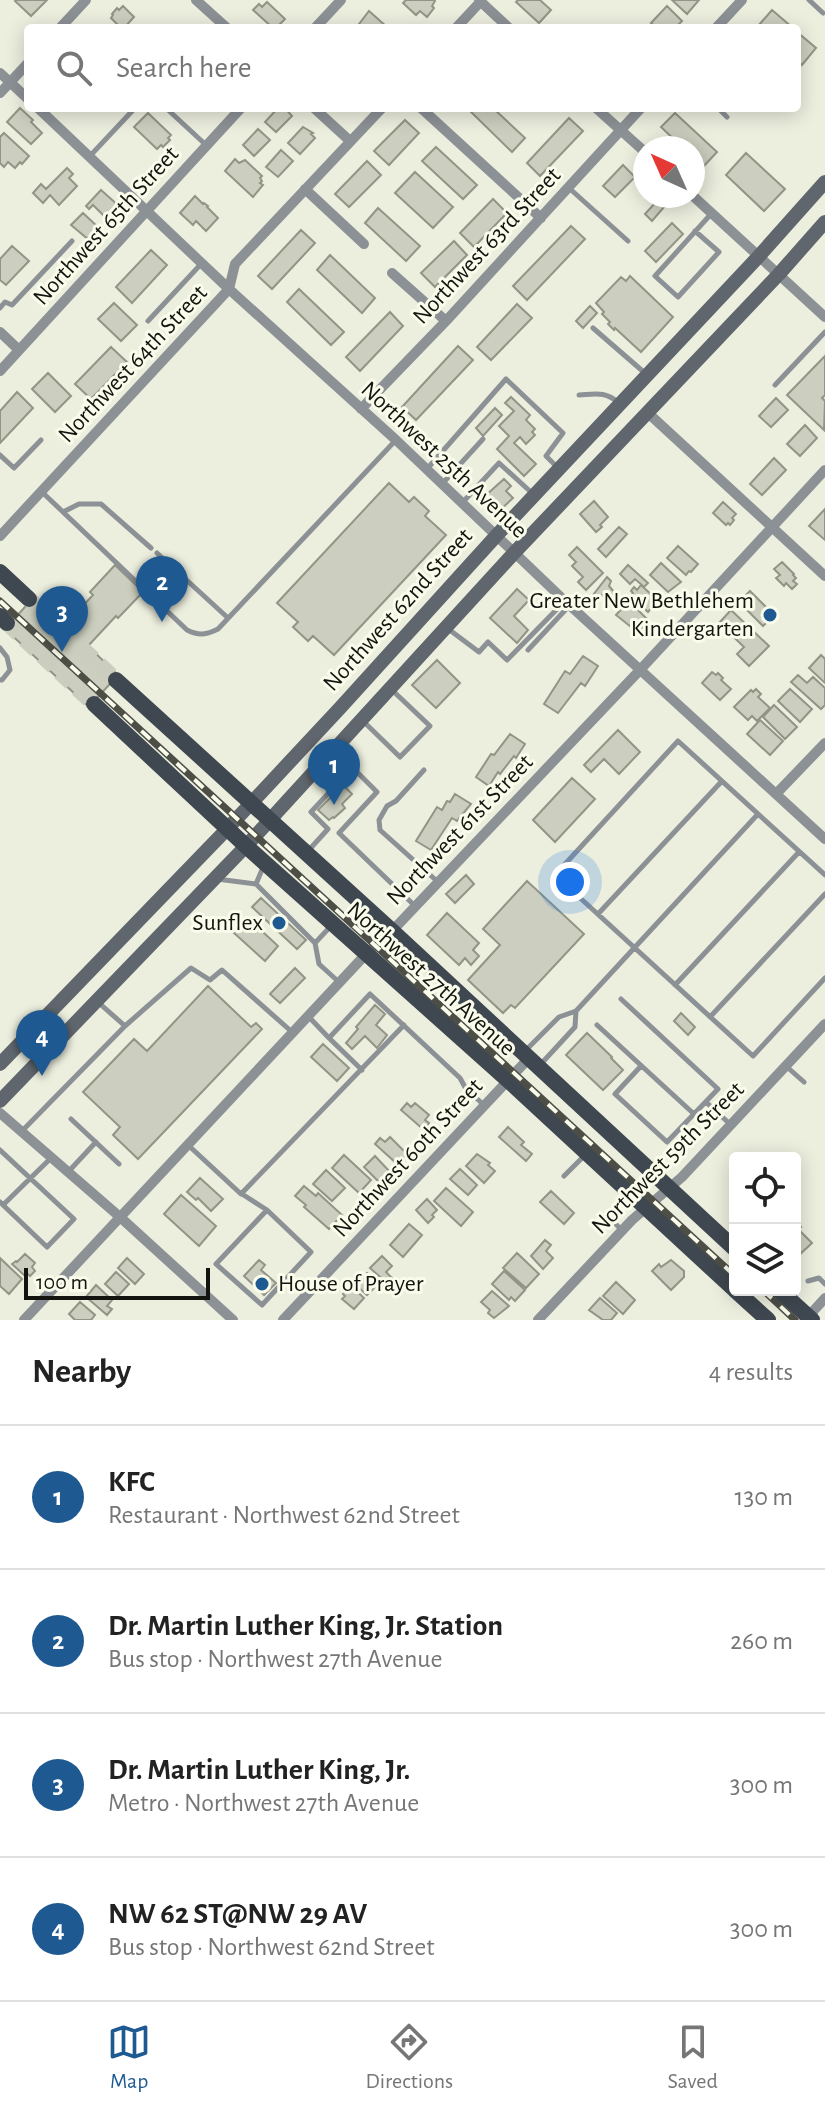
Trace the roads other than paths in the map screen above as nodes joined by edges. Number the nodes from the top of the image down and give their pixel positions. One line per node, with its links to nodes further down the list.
1 (86, 0): 8 (street)
2 (196, 0): 9 (street)
3 (341, 0): 10 (street)
4 (742, 0): 13 (street)
5 (809, 0): 7 (lane)
6 (480, 1): 11 (street); 12 (street)
7 (823, 13)
8 (64, 24)
9 (223, 24)
10 (319, 24)
11 (460, 24)
12 (505, 24)
13 (720, 24)
14 (24, 67): 16 (street)
15 (0, 73): 16 (street)
16 (10, 82): 17 (street); 18 (street)
17 (0, 93)
18 (24, 95)
19 (42, 112): 34 (street, Northwest 25th Avenue)
20 (131, 112): 34 (lane)
21 (170, 112): 33 (lane)
22 (237, 112): 33 (street, Northwest 65th Street)
23 (318, 112): 31 (street)
24 (378, 112): 31 (street, Northwest 64th Street)
25 (425, 112): 41 (street)
26 (600, 112): 30 (street)
27 (637, 112): 30 (street, Northwest 63rd Street)
28 (722, 112): 29 (lane)
29 (727, 117)
30 (620, 130): 32 (street); 36 (street, Northwest 63rd Street)
31 (350, 141): 37 (street, Northwest 64th Street)
32 (633, 141)
33 (206, 146): 39 (street, Northwest 65th Street)
34 (89, 157): 39 (street, Northwest 25th Avenue)
35 (825, 182): 47 (main road, Northwest 62nd Street)
36 (568, 187): 41 (street, Northwest 63rd Street); 45 (lane)
37 (305, 189): 46 (street); 51 (street, Northwest 64th Street)
38 (705, 207): 40 (street)
39 (147, 211): 48 (street, Northwest 25th Avenue); 59 (street, Northwest 65th Street)
40 (712, 213): 43 (lane); 47 (street)
41 (541, 218): 55 (street, Northwest 63rd Street)
42 (825, 222): 50 (main road, Northwest 62nd Street)
43 (695, 231): 43 (lane)
44 (72, 241): 52 (lane)
45 (628, 241)
46 (364, 244)
47 (759, 256): 50 (street); 61 (main road, Northwest 62nd Street)
48 (201, 263): 51 (street, Northwest 25th Avenue); 54 (lane)
49 (392, 273): 55 (street)
50 (779, 274): 53 (street); 66 (main road, Northwest 62nd Street)
51 (229, 289): 65 (street, Northwest 25th Avenue); 75 (street, Northwest 64th Street)
52 (2, 303)
53 (825, 317)
54 (148, 321)
55 (446, 321): 65 (street, Northwest 63rd Street)
56 (593, 328): 61 (lane)
57 (0, 332): 59 (street)
58 (825, 332): 62 (lane)
59 (19, 350): 60 (street, Northwest 65th Street)
60 (0, 371)
61 (647, 375): 64 (main road, Northwest 62nd Street)
62 (775, 385)
63 (579, 395): 64 (lane)
64 (620, 403): 71 (main road, Northwest 62nd Street)
65 (361, 409): 69 (street, Northwest 25th Avenue)
66 (648, 413): 79 (street); 82 (main road, Northwest 62nd Street)
67 (483, 439): 74 (lane)
68 (41, 440): 70 (lane)
69 (396, 440): 72 (street, Northwest 25th Avenue); 87 (lane)
70 (0, 455)
71 (559, 468): 72 (lane); 76 (main road, Northwest 62nd Street)
72 (427, 470): 74 (street, Northwest 25th Avenue)
73 (825, 470): 79 (street, Northwest 61st Street)
74 (442, 484): 77 (street, Northwest 25th Avenue)
75 (42, 492): 78 (lane); 80 (street, Northwest 64th Street)
76 (534, 495): 77 (lane); 81 (main road, Northwest 62nd Street)
77 (462, 503): 81 (street, Northwest 25th Avenue)
78 (63, 512): 87 (lane); 87 (lane)
79 (772, 527): 84 (street); 91 (street, Northwest 61st Street)
80 (0, 536)
81 (496, 536): 82 (street, Northwest 25th Avenue); 103 (main road, Northwest 62nd Street)
82 (514, 553): 86 (street, Northwest 25th Avenue); 88 (main road, Northwest 62nd Street)
83 (0, 572): 85 (main road)
84 (825, 576)
85 (29, 599)
86 (567, 603): 88 (lane); 90 (lane); 91 (street, Northwest 25th Avenue)
87 (228, 618)
88 (446, 627): 94 (main road, Northwest 62nd Street)
89 (0, 648): 92 (lane)
90 (528, 650)
91 (640, 670): 102 (street, Northwest 25th Avenue); 116 (street, Northwest 61st Street)
92 (0, 680)
93 (116, 680): 103 (main road, Northwest 27th Avenue)
94 (391, 689): 96 (main road, Northwest 62nd Street); 96 (lane)
95 (94, 704): 106 (main road, Northwest 27th Avenue)
96 (363, 720): 98 (main road, Northwest 62nd Street)
97 (825, 743): 102 (street)
98 (335, 750): 99 (lane); 105 (main road, Northwest 62nd Street)
99 (352, 768): 107 (lane); 108 (lane)
100 (424, 770): 116 (lane)
101 (722, 781): 104 (lane); 120 (lane); 120 (lane)
102 (776, 794): 109 (street, Northwest 25th Avenue)
103 (250, 804): 105 (main road, Northwest 27th Avenue); 106 (main road, Northwest 62nd Street)
104 (758, 814): 111 (lane); 124 (lane)
105 (269, 821): 110 (main road, Northwest 62nd Street); 112 (main road, Northwest 27th Avenue)
106 (228, 828): 110 (main road, Northwest 27th Avenue); 141 (main road, Northwest 62nd Street)
107 (328, 829): 108 (lane); 112 (lane)
108 (339, 833): 119 (lane)
109 (825, 839)
110 (246, 846): 113 (main road, Northwest 27th Avenue); 115 (main road, Northwest 62nd Street)
111 (799, 852): 114 (lane); 128 (lane)
112 (306, 854): 122 (main road, Northwest 27th Avenue)
113 (265, 863): 117 (lane); 121 (main road, Northwest 27th Avenue)
114 (825, 875)
115 (214, 879): 117 (lane); 130 (main road, Northwest 62nd Street)
116 (438, 882): 119 (street, Northwest 61st Street)
117 (256, 884): 123 (lane)
118 (825, 894): 133 (lane)
119 (416, 906): 122 (street, Northwest 61st Street)
120 (598, 914): 124 (lane)
121 (333, 923): 123 (lane); 125 (main road, Northwest 27th Avenue)
122 (392, 931): 125 (street, Northwest 61st Street); 140 (main road, Northwest 27th Avenue)
123 (315, 943): 127 (lane)
124 (633, 947): 128 (lane); 131 (lane)
125 (367, 953): 127 (street, Northwest 61st Street); 145 (main road, Northwest 27th Avenue)
126 (825, 978): 133 (lane)
127 (340, 983): 132 (street, Northwest 61st Street)
128 (675, 985): 133 (lane)
129 (621, 999): 148 (lane)
130 (97, 1000): 137 (lane); 147 (main road, Northwest 62nd Street)
131 (576, 1011): 140 (lane); 140 (lane)
132 (308, 1016): 138 (street, Northwest 61st Street); 139 (lane)
133 (710, 1017)
134 (825, 1024): 143 (street, Northwest 59th Street)
135 (404, 1025): 139 (lane); 144 (lane); 149 (lane)
136 (597, 1025): 142 (lane)
137 (125, 1026): 138 (lane); 154 (lane)
138 (293, 1033): 156 (street, Northwest 61st Street)
139 (329, 1038): 144 (lane)
140 (530, 1059): 145 (street, Northwest 60th Street); 164 (main road, Northwest 27th Avenue)
141 (0, 1064)
142 (641, 1066): 151 (lane); 151 (lane)
143 (786, 1066): 146 (lane); 153 (street, Northwest 59th Street)
144 (362, 1070): 165 (lane)
145 (509, 1081): 149 (street, Northwest 60th Street); 158 (main road, Northwest 27th Avenue)
146 (804, 1082)
147 (0, 1101)
148 (706, 1102): 151 (lane); 153 (lane)
149 (485, 1106): 182 (street, Northwest 60th Street)
150 (0, 1113): 154 (street)
151 (694, 1114)
152 (71, 1119): 155 (lane)
153 (731, 1125): 164 (street, Northwest 59th Street)
154 (21, 1132): 159 (street)
155 (96, 1142): 160 (lane); 161 (lane)
156 (188, 1144): 165 (lane); 170 (street, Northwest 61st Street)
157 (0, 1150): 163 (lane)
158 (586, 1153): 162 (lane); 167 (main road, Northwest 27th Avenue)
159 (51, 1157): 161 (street); 163 (lane)
160 (119, 1164)
161 (68, 1172): 170 (street)
162 (564, 1176)
163 (30, 1178): 166 (lane); 166 (lane)
164 (669, 1189): 167 (street, Northwest 59th Street); 172 (main road, Northwest 27th Avenue)
165 (241, 1194): 168 (lane)
166 (2, 1204)
167 (646, 1208): 171 (street, Northwest 59th Street); 174 (main road, Northwest 27th Avenue)
168 (267, 1210): 168 (lane)
169 (607, 1216): 171 (lane)
170 (120, 1217): 180 (street, Northwest 61st Street); 181 (street)
171 (623, 1230): 183 (street, Northwest 59th Street)
172 (729, 1244)
173 (808, 1281): 175 (lane)
174 (729, 1284)
175 (825, 1284)
176 (742, 1296): 184 (main road, Northwest 27th Avenue)
177 (785, 1296): 179 (main road)
178 (825, 1298): 179 (street)
179 (808, 1319)
180 (24, 1320)
181 (233, 1320)
182 (283, 1320)
183 (538, 1320)
184 (768, 1320)

